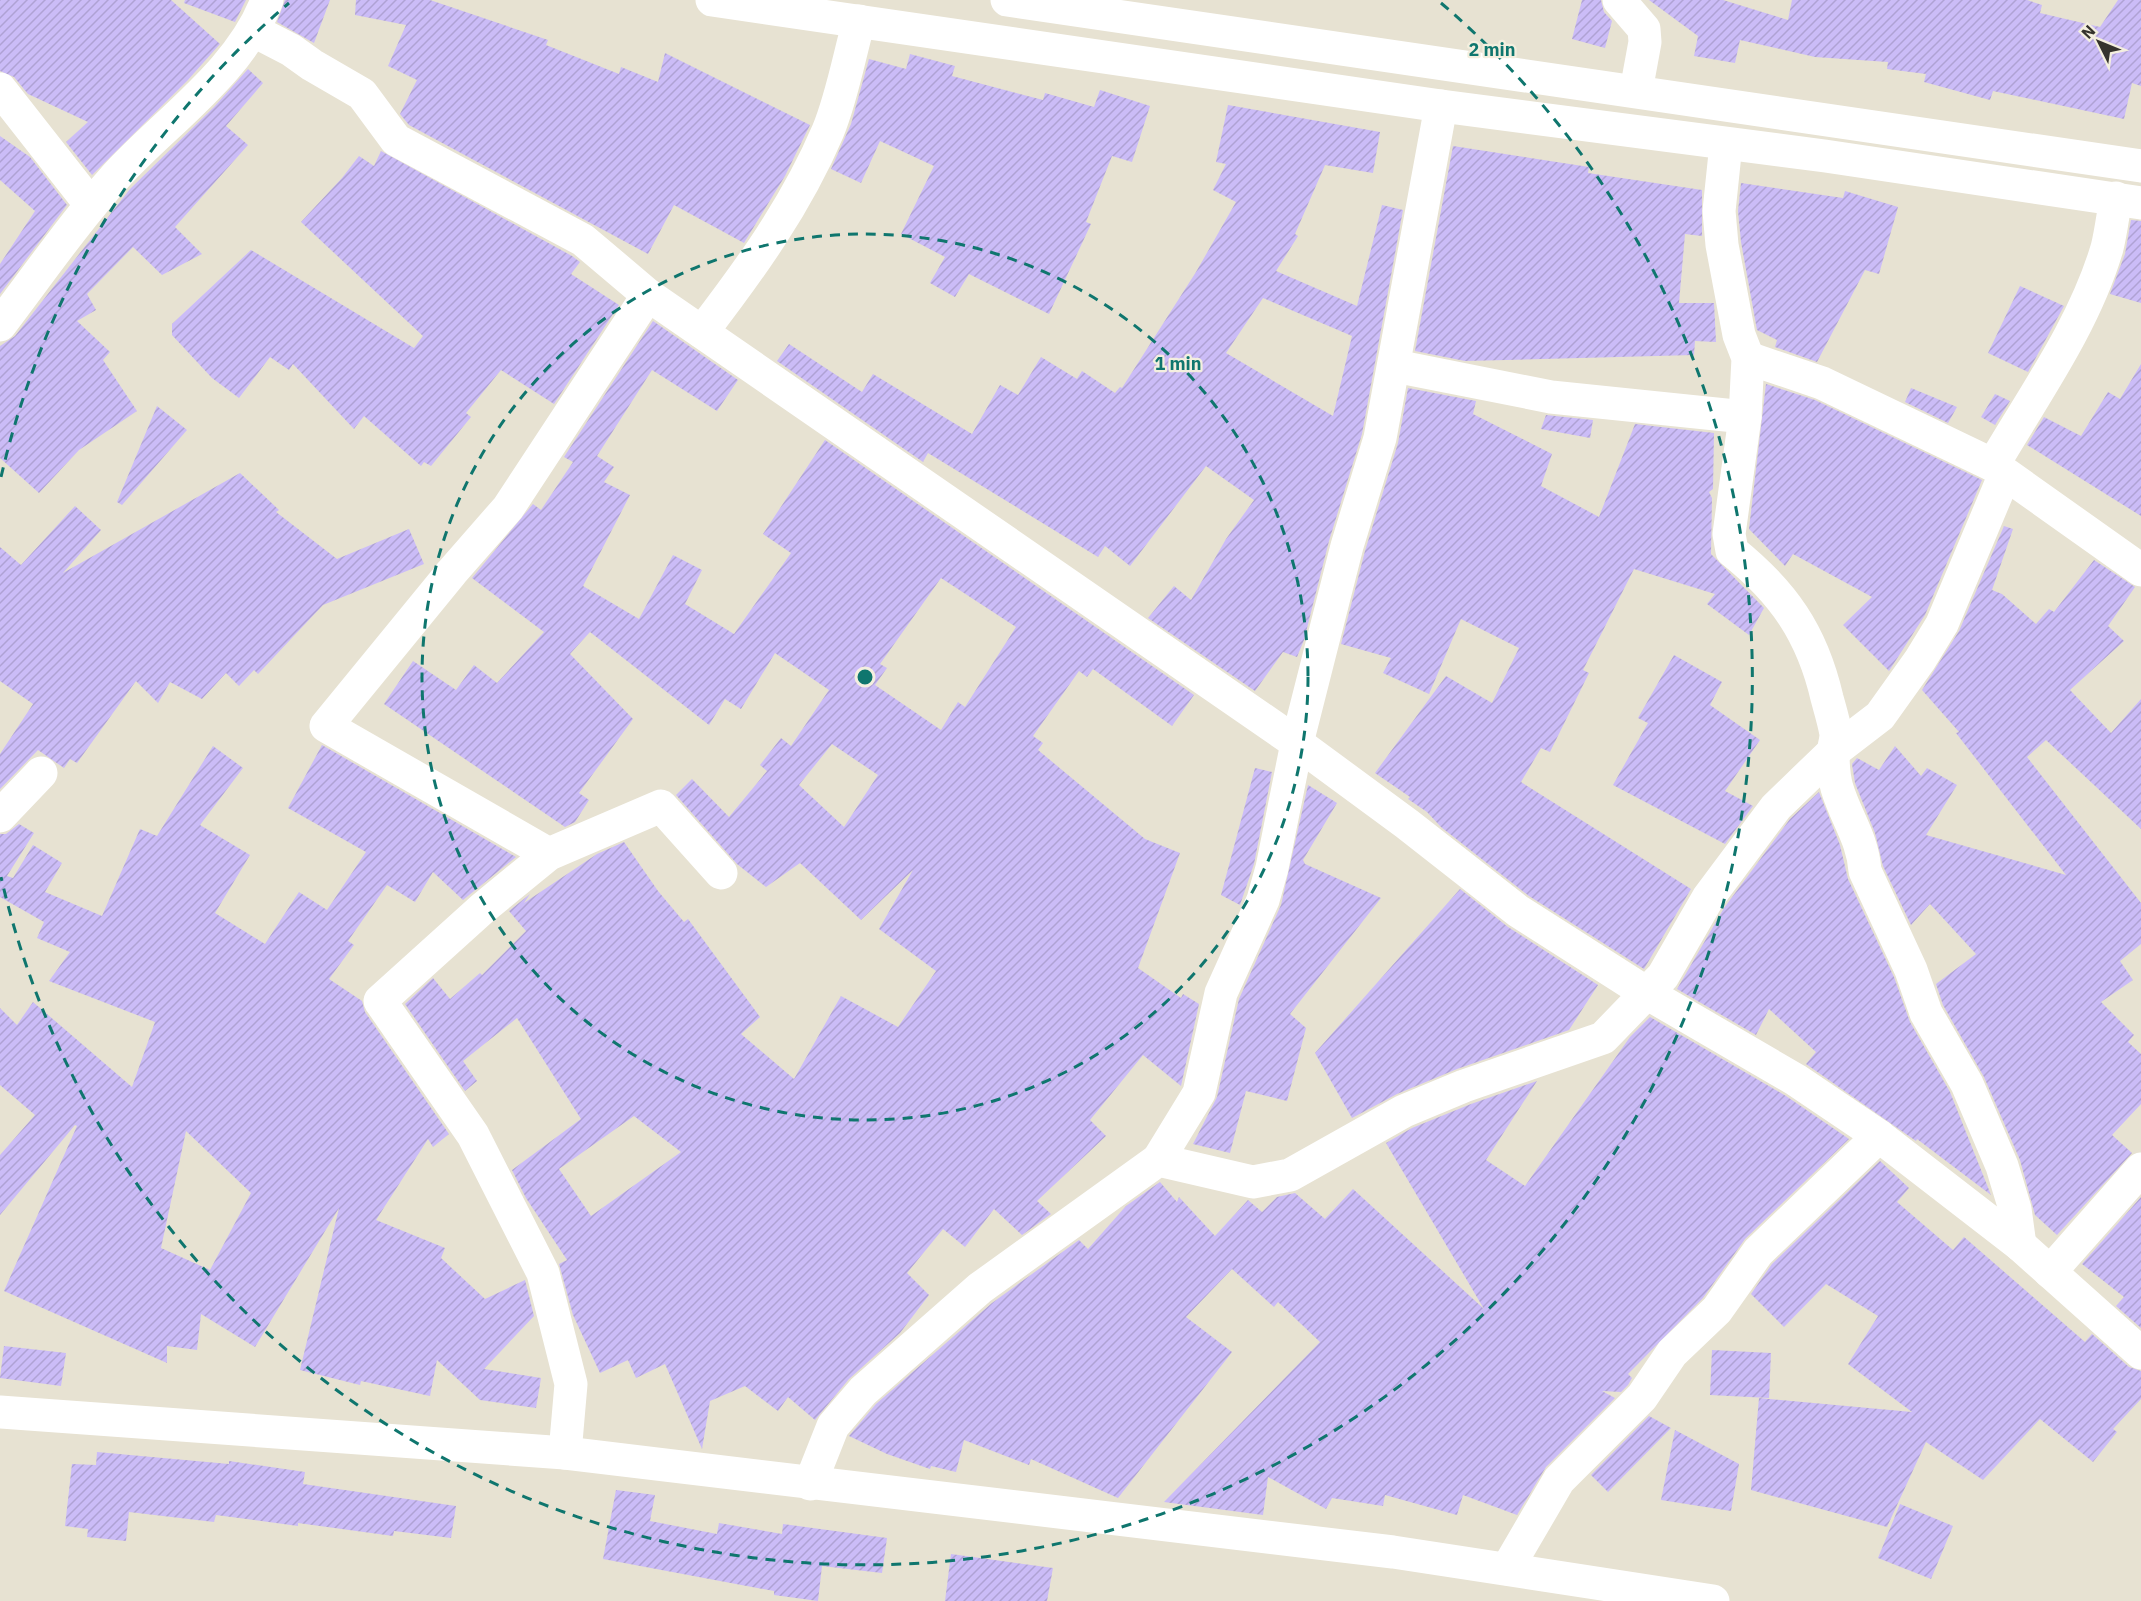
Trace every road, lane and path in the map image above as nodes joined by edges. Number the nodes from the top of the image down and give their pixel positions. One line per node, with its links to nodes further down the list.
1 (267, 0): 6 (street)
2 (712, 0): 5 (street)
3 (1007, 0): 8 (street)
4 (1619, 0): 8 (street)
5 (859, 21): 9 (street); 16 (street)
6 (254, 31): 13 (street); 14 (street)
7 (0, 89): 13 (street)
8 (1636, 91): 11 (street)
9 (1441, 106): 10 (street); 18 (street)
10 (1726, 144): 12 (street); 17 (street)
11 (2141, 166)
12 (2129, 200): 20 (street)
13 (91, 205): 15 (street)
14 (648, 295): 16 (street); 26 (street)
15 (0, 325)
16 (702, 332): 22 (street)
17 (1748, 358): 19 (street); 20 (street)
18 (1395, 366): 19 (street); 22 (street)
19 (1745, 417): 23 (street)
20 (1999, 469): 21 (street); 23 (street)
21 (2141, 570)
22 (1297, 743): 28 (street); 30 (street)
23 (1833, 752): 28 (street); 32 (street)
24 (41, 773): 25 (street)
25 (0, 816)
26 (549, 854): 27 (street); 36 (street)
27 (721, 873)
28 (1645, 992): 29 (street); 30 (street)
29 (1880, 1136): 32 (street); 38 (street)
30 (1158, 1160): 37 (street)
31 (2141, 1169): 33 (street)
32 (2020, 1245): 33 (street)
33 (2050, 1272): 34 (street)
34 (2141, 1353)
35 (0, 1412): 36 (street)
36 (566, 1453): 37 (street)
37 (810, 1484): 38 (street)
38 (1508, 1569): 39 (street)
39 (1713, 1601)

